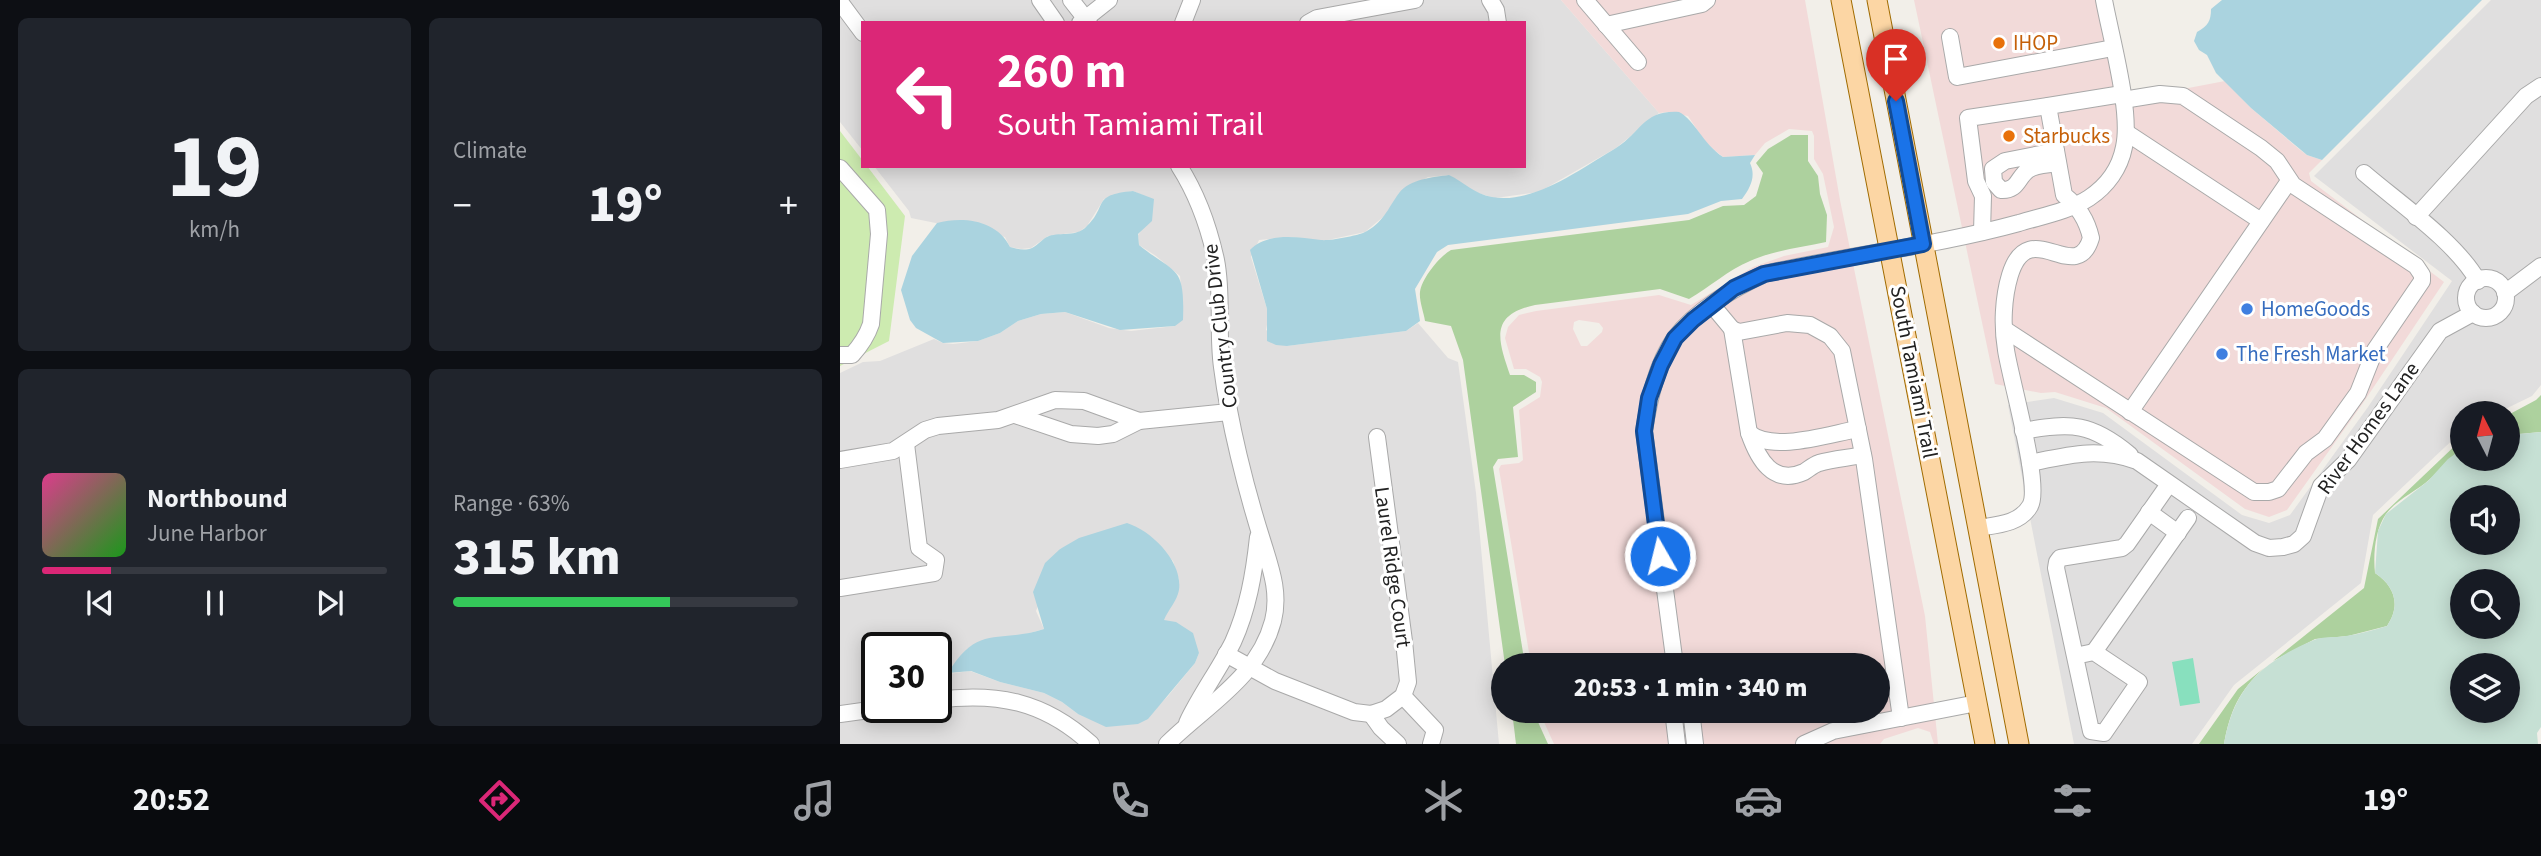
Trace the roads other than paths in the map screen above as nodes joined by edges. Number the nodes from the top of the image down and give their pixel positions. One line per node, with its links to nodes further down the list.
1 (1040, 0): 13 (street)
2 (1072, 0): 14 (street)
3 (1109, 0): 14 (street)
4 (1192, 0): 15 (street)
5 (1415, 0): 16 (street)
6 (1489, 0): 17 (street)
7 (1584, 0): 18 (street)
8 (1707, 0): 18 (street)
9 (1841, 0): 38 (main road, South Tamiami Trail)
10 (1877, 0): 37 (main road, South Tamiami Trail)
11 (2104, 0): 21 (street)
12 (840, 1): 19 (street)
13 (1055, 21)
14 (1085, 21)
15 (1184, 21)
16 (1315, 21)
17 (1498, 21)
18 (1606, 25): 22 (street)
19 (861, 30)
20 (1950, 37): 21 (street)
21 (2113, 48): 24 (street)
22 (1638, 62)
23 (2541, 86): 34 (street)
24 (2122, 97): 25 (street); 26 (street); 31 (street)
25 (2048, 106): 27 (street); 32 (street)
26 (2127, 132): 33 (street); 35 (street)
27 (2058, 163): 32 (street); 33 (street)
28 (840, 168): 46 (street)
29 (1180, 168): 47 (street, Country Club Drive)
30 (2364, 173): 34 (street)
31 (2289, 181): 35 (street); 48 (street)
32 (1983, 196): 36 (street)
33 (2076, 204): 36 (street); 45 (street)
34 (2416, 217): 40 (street)
35 (2261, 221): 48 (street)
36 (1982, 232): 37 (street)
37 (1923, 244): 38 (street); 63 (main road, South Tamiami Trail)
38 (1890, 250): 42 (street); 74 (main road, South Tamiami Trail)
39 (2541, 266): 41 (street, River Homes Lane)
40 (2477, 281): 41 (street); 43 (street)
41 (2505, 293): 43 (street, River Homes Lane)
42 (1712, 305): 44 (street); 68 (street)
43 (2473, 313): 60 (street, River Homes Lane)
44 (1732, 329): 51 (street); 53 (street)
45 (2004, 329): 48 (street); 52 (street)
46 (840, 355)
47 (1229, 412): 50 (street); 64 (street, Country Club Drive)
48 (2130, 412)
49 (1015, 415): 50 (street); 50 (street); 55 (street)
50 (1139, 421)
51 (1858, 429): 53 (street); 56 (street)
52 (2023, 431): 58 (street); 59 (street)
53 (1749, 433): 56 (street)
54 (1377, 437): 72 (street, Laurel Ridge Court)
55 (906, 444): 57 (street); 66 (street)
56 (1863, 455): 78 (street)
57 (840, 460)
58 (2137, 461): 59 (street, River Homes Lane); 60 (street, River Homes Lane)
59 (2029, 463): 63 (street)
60 (2169, 484): 61 (street)
61 (2150, 512): 65 (street); 70 (street)
62 (2188, 518): 65 (street)
63 (1978, 528): 90 (main road, South Tamiami Trail)
64 (1259, 531): 69 (street, Country Club Drive); 71 (street, Country Club Drive)
65 (2178, 533): 67 (street)
66 (840, 588)
67 (2094, 652): 70 (street); 70 (street)
68 (1673, 653)
69 (1226, 654): 71 (street); 81 (street, Country Club Drive)
70 (2075, 656)
71 (1248, 667): 77 (street); 81 (street, Country Club Drive)
72 (1403, 696): 77 (street); 86 (street)
73 (952, 699): 83 (street)
74 (1977, 702): 78 (street); 89 (main road, South Tamiami Trail)
75 (861, 711): 76 (street)
76 (840, 714)
77 (1371, 714): 85 (street)
78 (1901, 718): 82 (street)
79 (1675, 723): 87 (street)
80 (1693, 723): 88 (street)
81 (1186, 724): 84 (street, Country Club Drive)
82 (1807, 743)
83 (1091, 744)
84 (1167, 744)
85 (1398, 744)
86 (1431, 744)
87 (1677, 744)
88 (1695, 744)
89 (1985, 744)
90 (2019, 744)

